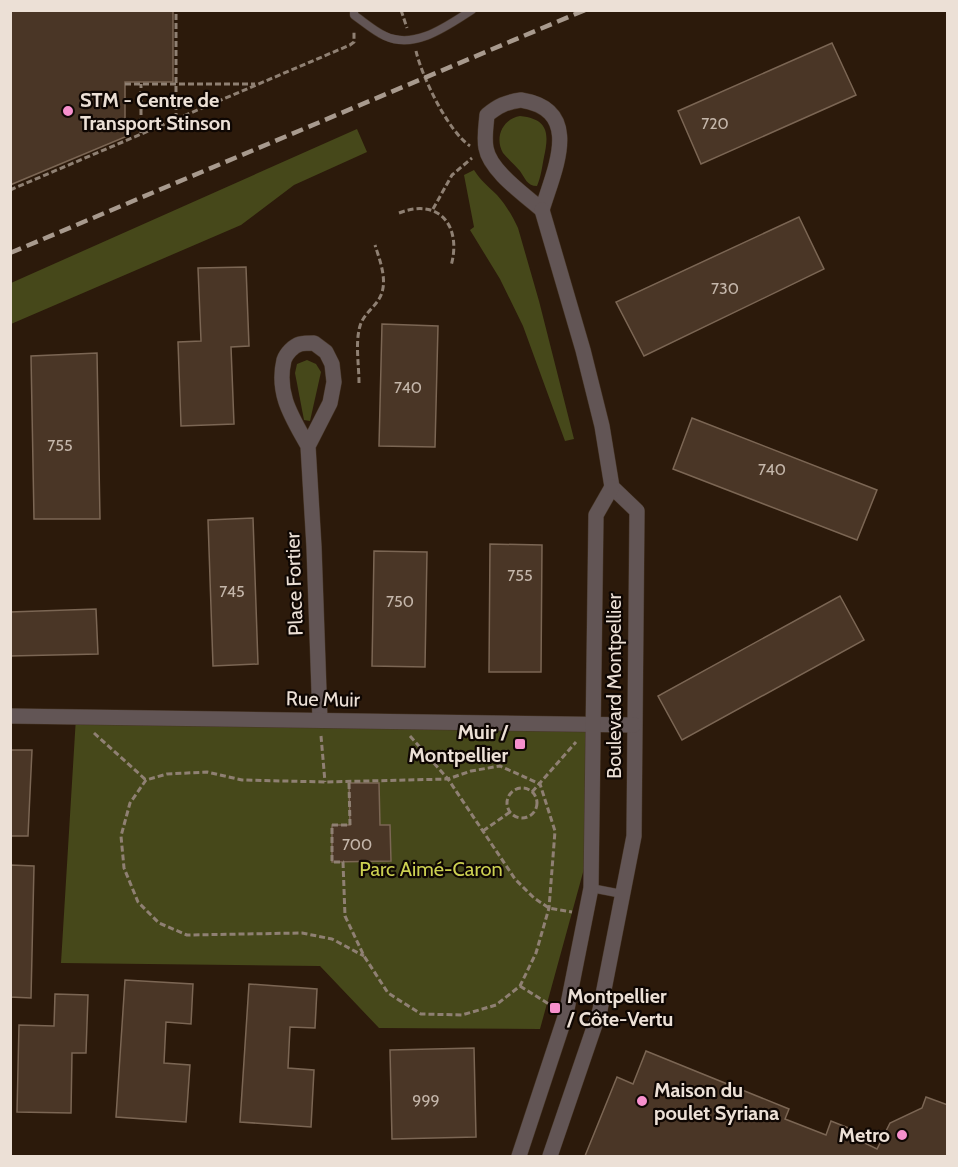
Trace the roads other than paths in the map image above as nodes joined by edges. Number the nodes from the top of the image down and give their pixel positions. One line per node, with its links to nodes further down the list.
1 (354, 10): 2 (lane)
2 (472, 10)
3 (542, 210): 3 (street); 5 (street)
4 (308, 446): 4 (street, Place Fortier); 7 (street, Place Fortier)
5 (612, 487): 8 (street, Boulevard Montpellier); 9 (street, Boulevard Montpellier)
6 (10, 716): 7 (street, Rue Muir)
7 (320, 720): 8 (street, Rue Muir)
8 (592, 723): 9 (street, Rue Muir); 10 (street, Boulevard Montpellier)
9 (634, 724): 11 (street, Boulevard Montpellier)
10 (591, 888): 11 (lane); 12 (street, Boulevard Montpellier)
11 (622, 894): 13 (street, Boulevard Montpellier)
12 (519, 1156)
13 (550, 1156)

